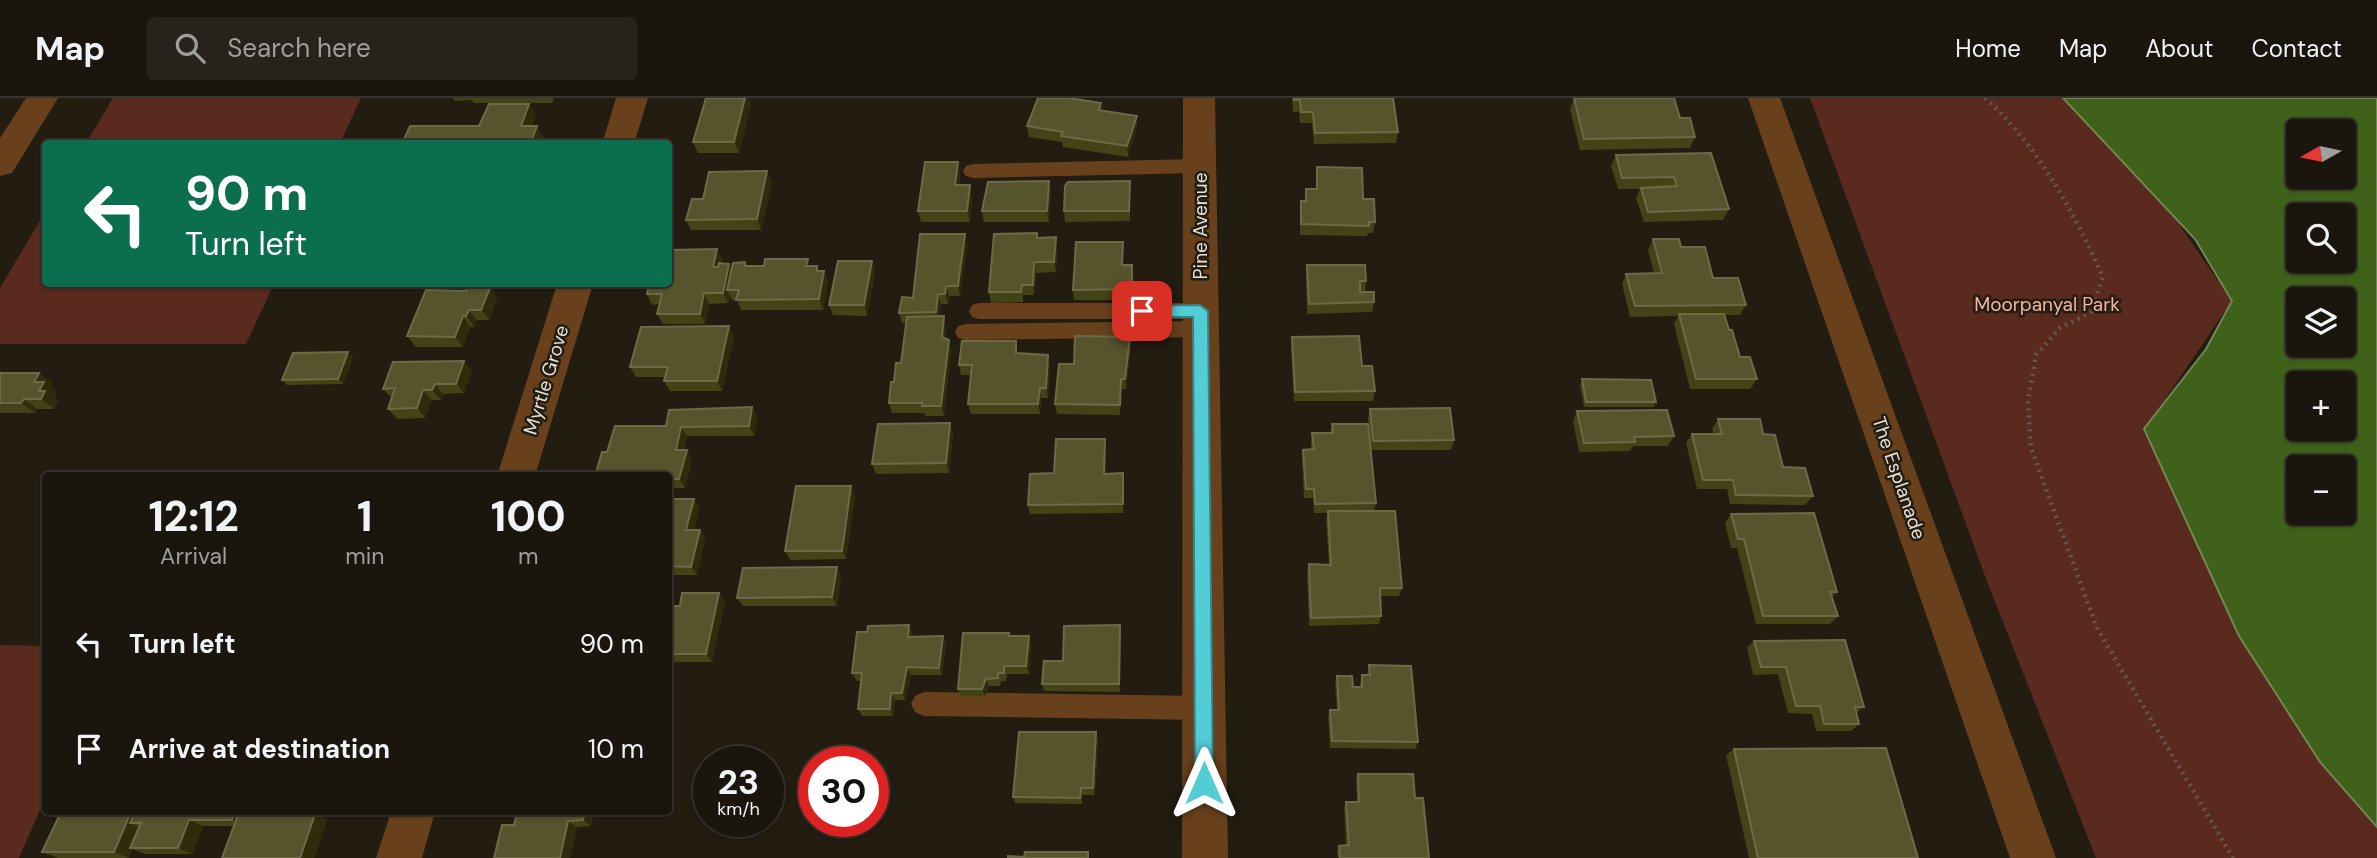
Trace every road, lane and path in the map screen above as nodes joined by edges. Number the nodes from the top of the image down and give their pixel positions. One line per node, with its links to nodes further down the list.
1 (42, 98): 7 (street)
2 (632, 98): 6 (street)
3 (1199, 98): 8 (street, Pine Avenue)
4 (1765, 98): 20 (street, The Esplanade)
5 (1985, 98): 21 (path)
6 (619, 140)
7 (0, 164)
8 (1199, 166): 9 (lane); 12 (street, Pine Avenue)
9 (973, 171)
10 (574, 287): 14 (street, Myrtle Grove)
11 (979, 312): 12 (lane)
12 (1200, 320): 13 (lane); 16 (street, Pine Avenue)
13 (966, 332)
14 (517, 472)
15 (924, 704): 16 (lane)
16 (1204, 708): 19 (street, Pine Avenue)
17 (412, 815): 18 (street)
18 (399, 858)
19 (1205, 858)
20 (2033, 858)
21 (2233, 858)

